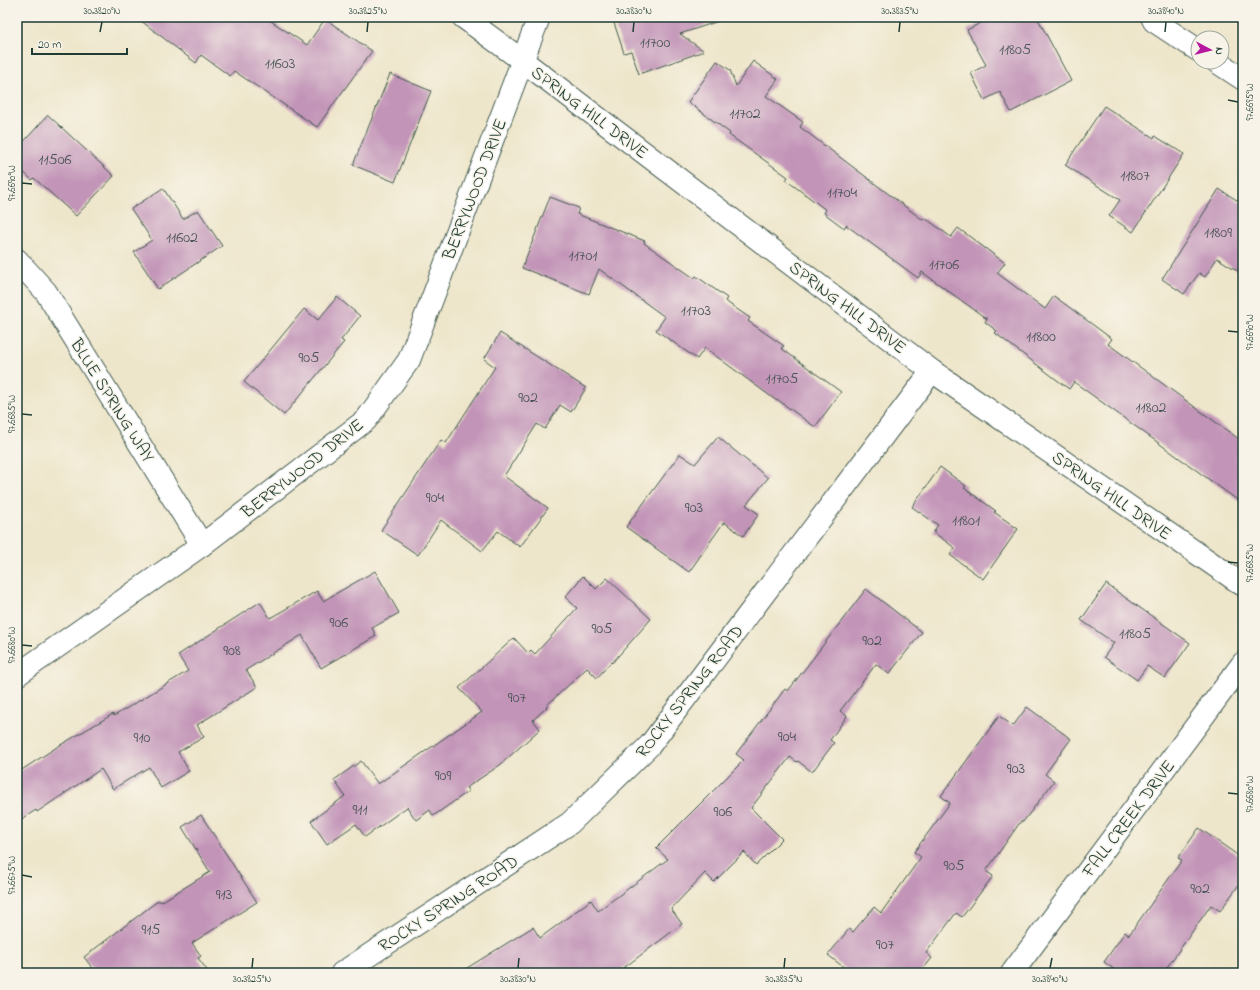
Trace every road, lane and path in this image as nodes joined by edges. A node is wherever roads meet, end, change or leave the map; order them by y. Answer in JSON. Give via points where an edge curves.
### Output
{"nodes":[{"id":1,"x":463,"y":17,"type":"edge"},
{"id":2,"x":540,"y":17,"type":"edge"},
{"id":3,"x":1152,"y":17,"type":"edge"},
{"id":4,"x":1190,"y":45,"type":"edge"},
{"id":5,"x":523,"y":61,"type":"junction"},
{"id":6,"x":1229,"y":70,"type":"edge"},
{"id":7,"x":1243,"y":79,"type":"edge"},
{"id":8,"x":17,"y":260,"type":"edge"},
{"id":9,"x":932,"y":371,"type":"junction"},
{"id":10,"x":202,"y":545,"type":"junction"},
{"id":11,"x":1243,"y":585,"type":"edge"},
{"id":12,"x":1243,"y":663,"type":"edge"},
{"id":13,"x":17,"y":675,"type":"edge"},
{"id":14,"x":342,"y":973,"type":"edge"},
{"id":15,"x":1012,"y":973,"type":"edge"}],
"edges":[{"from":1,"to":5,"type":"street","name":"SPRING HILL DRIVE"},
{"from":2,"to":5,"type":"street","name":"BERRYWOOD DRIVE"},
{"from":3,"to":4,"type":"street","via":[[1154,21]]},
{"from":5,"to":9,"type":"street","name":"SPRING HILL DRIVE"},
{"from":5,"to":10,"type":"street","name":"BERRYWOOD DRIVE","via":[[409,360],[366,420]]},
{"from":6,"to":7,"type":"street"},
{"from":8,"to":10,"type":"street","name":"BLUE SPRING WAY","via":[[46,292]]},
{"from":9,"to":11,"type":"street","name":"SPRING HILL DRIVE"},
{"from":9,"to":14,"type":"street","name":"ROCKY SPRING ROAD","via":[[650,745],[570,823]]},
{"from":10,"to":13,"type":"street","name":"BERRYWOOD DRIVE"},
{"from":12,"to":15,"type":"street","name":"FALL CREEK DRIVE"}]}
